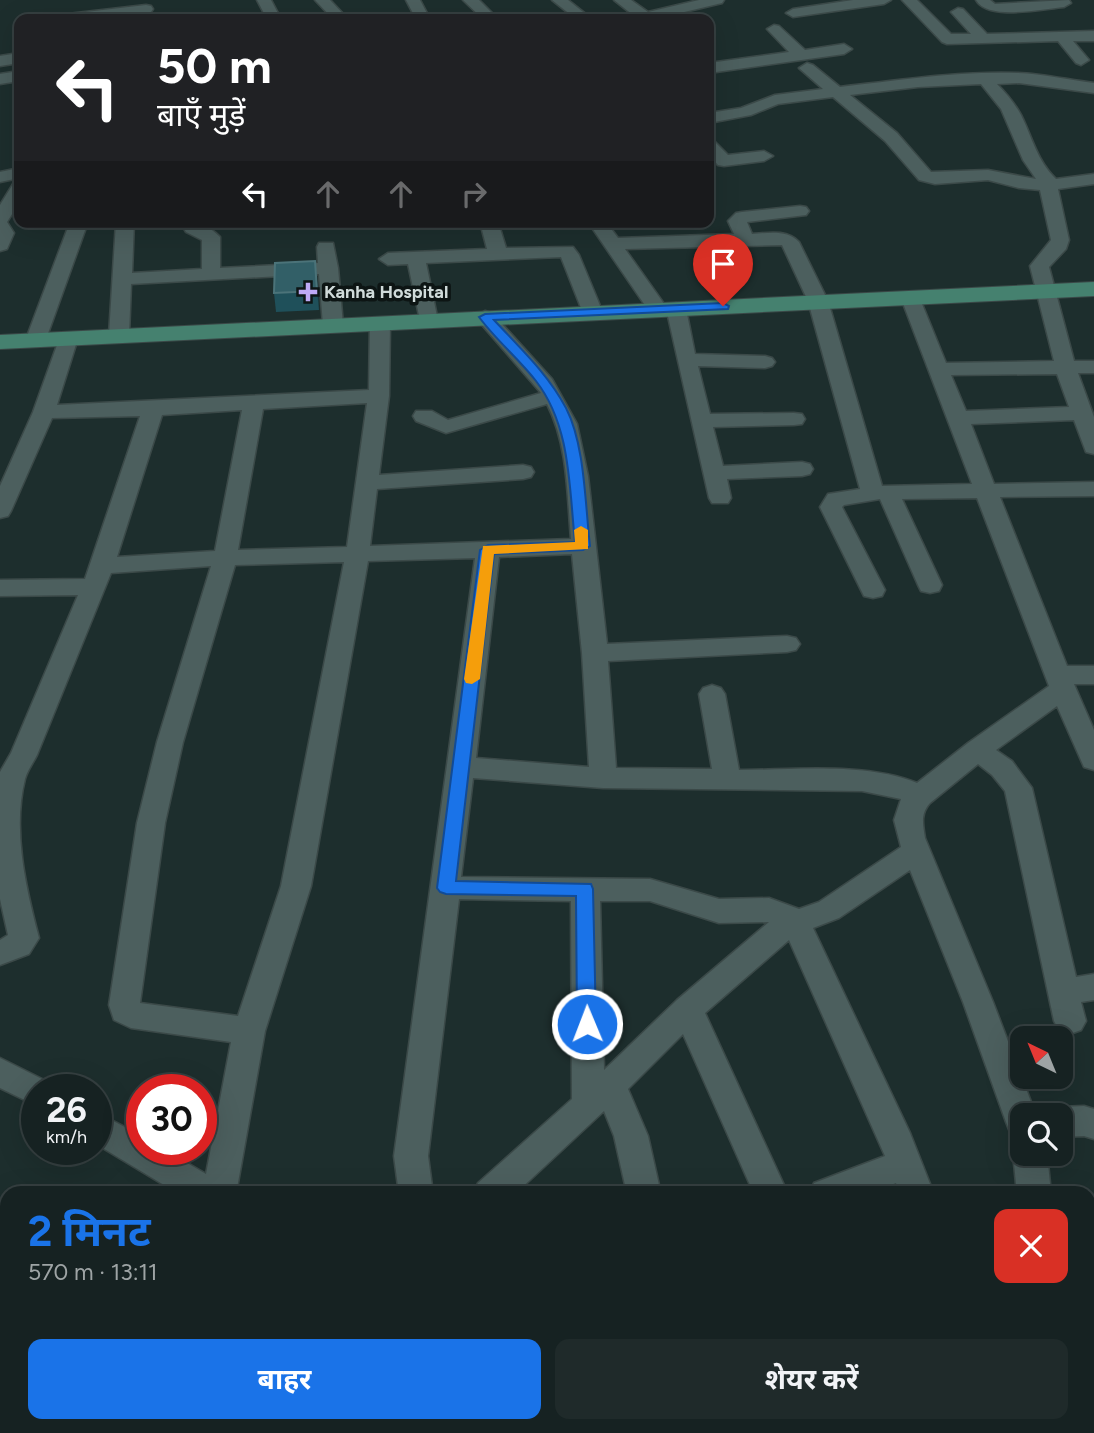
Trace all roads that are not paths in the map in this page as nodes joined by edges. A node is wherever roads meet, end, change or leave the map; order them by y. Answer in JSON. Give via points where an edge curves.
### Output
{"nodes":[{"id":1,"x":322,"y":0,"type":"edge"},
{"id":2,"x":470,"y":0,"type":"edge"},
{"id":3,"x":559,"y":0,"type":"edge"},
{"id":4,"x":648,"y":0,"type":"edge"},
{"id":5,"x":884,"y":0,"type":"edge"},
{"id":6,"x":909,"y":0,"type":"edge"},
{"id":7,"x":983,"y":0,"type":"edge"},
{"id":8,"x":711,"y":1,"type":"edge"},
{"id":9,"x":624,"y":2,"type":"edge"},
{"id":10,"x":1069,"y":8,"type":"edge"},
{"id":11,"x":146,"y":9,"type":"dead end"},
{"id":12,"x":958,"y":12,"type":"dead end"},
{"id":13,"x":793,"y":13,"type":"dead end"},
{"id":14,"x":107,"y":14,"type":"edge"},
{"id":15,"x":336,"y":14,"type":"edge"},
{"id":16,"x":485,"y":14,"type":"edge"},
{"id":17,"x":578,"y":14,"type":"edge"},
{"id":18,"x":637,"y":14,"type":"edge"},
{"id":19,"x":657,"y":14,"type":"edge"},
{"id":20,"x":774,"y":29,"type":"dead end"},
{"id":21,"x":1094,"y":35,"type":"edge"},
{"id":22,"x":1062,"y":37,"type":"junction"},
{"id":23,"x":988,"y":39,"type":"junction"},
{"id":24,"x":844,"y":49,"type":"dead end"},
{"id":25,"x":1081,"y":60,"type":"dead end"},
{"id":26,"x":804,"y":62,"type":"junction"},
{"id":27,"x":714,"y":68,"type":"edge"},
{"id":28,"x":984,"y":78,"type":"junction"},
{"id":29,"x":1019,"y":78,"type":"junction"},
{"id":30,"x":1094,"y":88,"type":"edge"},
{"id":31,"x":838,"y":91,"type":"junction"},
{"id":32,"x":714,"y":117,"type":"edge"},
{"id":33,"x":714,"y":151,"type":"edge"},
{"id":34,"x":764,"y":156,"type":"dead end"},
{"id":35,"x":1094,"y":179,"type":"edge"},
{"id":36,"x":1049,"y":184,"type":"junction"},
{"id":37,"x":14,"y":196,"type":"edge"},
{"id":38,"x":800,"y":211,"type":"dead end"},
{"id":39,"x":0,"y":220,"type":"edge"},
{"id":40,"x":0,"y":225,"type":"edge"},
{"id":41,"x":77,"y":228,"type":"edge"},
{"id":42,"x":125,"y":228,"type":"edge"},
{"id":43,"x":191,"y":228,"type":"edge"},
{"id":44,"x":491,"y":228,"type":"edge"},
{"id":45,"x":602,"y":228,"type":"edge"},
{"id":46,"x":745,"y":239,"type":"junction"},
{"id":47,"x":614,"y":244,"type":"junction"},
{"id":48,"x":0,"y":245,"type":"edge"},
{"id":49,"x":326,"y":247,"type":"dead end"},
{"id":50,"x":498,"y":254,"type":"junction"},
{"id":51,"x":416,"y":258,"type":"junction"},
{"id":52,"x":388,"y":259,"type":"dead end"},
{"id":53,"x":329,"y":268,"type":"junction"},
{"id":54,"x":211,"y":273,"type":"junction"},
{"id":55,"x":123,"y":279,"type":"junction"},
{"id":56,"x":1094,"y":289,"type":"edge"},
{"id":57,"x":1045,"y":292,"type":"junction"},
{"id":58,"x":911,"y":298,"type":"junction"},
{"id":59,"x":818,"y":302,"type":"junction"},
{"id":60,"x":667,"y":309,"type":"junction"},
{"id":61,"x":593,"y":313,"type":"junction"},
{"id":62,"x":485,"y":317,"type":"junction"},
{"id":63,"x":428,"y":321,"type":"junction"},
{"id":64,"x":380,"y":323,"type":"junction"},
{"id":65,"x":333,"y":325,"type":"junction"},
{"id":66,"x":119,"y":335,"type":"junction"},
{"id":67,"x":68,"y":338,"type":"junction"},
{"id":68,"x":36,"y":339,"type":"junction"},
{"id":69,"x":0,"y":342,"type":"edge"},
{"id":70,"x":686,"y":360,"type":"junction"},
{"id":71,"x":765,"y":362,"type":"dead end"},
{"id":72,"x":1065,"y":366,"type":"junction"},
{"id":73,"x":1094,"y":367,"type":"edge"},
{"id":74,"x":938,"y":369,"type":"junction"},
{"id":75,"x":379,"y":396,"type":"junction"},
{"id":76,"x":553,"y":396,"type":"junction"},
{"id":77,"x":254,"y":403,"type":"junction"},
{"id":78,"x":153,"y":409,"type":"junction"},
{"id":79,"x":44,"y":412,"type":"junction"},
{"id":80,"x":1082,"y":413,"type":"junction"},
{"id":81,"x":424,"y":416,"type":"dead end"},
{"id":82,"x":958,"y":418,"type":"junction"},
{"id":83,"x":794,"y":419,"type":"dead end"},
{"id":84,"x":701,"y":421,"type":"junction"},
{"id":85,"x":1094,"y":447,"type":"edge"},
{"id":86,"x":802,"y":469,"type":"dead end"},
{"id":87,"x":523,"y":472,"type":"dead end"},
{"id":88,"x":714,"y":473,"type":"junction"},
{"id":89,"x":368,"y":483,"type":"junction"},
{"id":90,"x":1094,"y":489,"type":"edge"},
{"id":91,"x":986,"y":491,"type":"junction"},
{"id":92,"x":880,"y":493,"type":"junction"},
{"id":93,"x":720,"y":498,"type":"dead end"},
{"id":94,"x":0,"y":511,"type":"edge"},
{"id":95,"x":583,"y":546,"type":"junction"},
{"id":96,"x":488,"y":550,"type":"junction"},
{"id":97,"x":357,"y":556,"type":"junction"},
{"id":98,"x":225,"y":558,"type":"junction"},
{"id":99,"x":98,"y":577,"type":"junction"},
{"id":100,"x":930,"y":585,"type":"dead end"},
{"id":101,"x":0,"y":588,"type":"edge"},
{"id":102,"x":873,"y":590,"type":"dead end"},
{"id":103,"x":786,"y":644,"type":"dead end"},
{"id":104,"x":594,"y":653,"type":"junction"},
{"id":105,"x":1094,"y":675,"type":"edge"},
{"id":106,"x":1060,"y":682,"type":"junction"},
{"id":107,"x":712,"y":694,"type":"dead end"},
{"id":108,"x":977,"y":750,"type":"junction"},
{"id":109,"x":1094,"y":760,"type":"edge"},
{"id":110,"x":461,"y":767,"type":"junction"},
{"id":111,"x":603,"y":778,"type":"junction"},
{"id":112,"x":727,"y":780,"type":"junction"},
{"id":113,"x":920,"y":796,"type":"junction"},
{"id":114,"x":917,"y":850,"type":"junction"},
{"id":115,"x":446,"y":888,"type":"junction"},
{"id":116,"x":584,"y":889,"type":"junction"},
{"id":117,"x":794,"y":921,"type":"junction"},
{"id":118,"x":0,"y":953,"type":"edge"},
{"id":119,"x":1094,"y":987,"type":"edge"},
{"id":120,"x":1067,"y":1006,"type":"joint"},
{"id":121,"x":688,"y":1009,"type":"junction"},
{"id":122,"x":249,"y":1031,"type":"junction"},
{"id":123,"x":0,"y":1072,"type":"edge"},
{"id":124,"x":21,"y":1083,"type":"edge"},
{"id":125,"x":599,"y":1095,"type":"junction"},
{"id":126,"x":1015,"y":1103,"type":"edge"},
{"id":127,"x":1073,"y":1121,"type":"edge"},
{"id":128,"x":1094,"y":1124,"type":"edge"},
{"id":129,"x":112,"y":1136,"type":"edge"},
{"id":130,"x":1031,"y":1166,"type":"edge"},
{"id":131,"x":911,"y":1179,"type":"edge"},
{"id":132,"x":197,"y":1186,"type":"edge"},
{"id":133,"x":220,"y":1186,"type":"edge"},
{"id":134,"x":415,"y":1186,"type":"edge"},
{"id":135,"x":499,"y":1186,"type":"edge"},
{"id":136,"x":642,"y":1186,"type":"edge"},
{"id":137,"x":767,"y":1186,"type":"edge"},
{"id":138,"x":871,"y":1186,"type":"edge"},
{"id":139,"x":1033,"y":1186,"type":"edge"}],
"edges":[{"from":1,"to":15,"type":"street"},
{"from":2,"to":16,"type":"street"},
{"from":3,"to":17,"type":"street"},
{"from":4,"to":9,"type":"street"},
{"from":5,"to":13,"type":"street"},
{"from":6,"to":23,"type":"street","via":[[943,37]]},
{"from":7,"to":10,"type":"street","via":[[994,8]]},
{"from":8,"to":19,"type":"street"},
{"from":9,"to":18,"type":"street"},
{"from":10,"to":21,"type":"street"},
{"from":11,"to":14,"type":"street"},
{"from":12,"to":23,"type":"street"},
{"from":20,"to":26,"type":"street"},
{"from":21,"to":22,"type":"street"},
{"from":22,"to":23,"type":"street"},
{"from":22,"to":25,"type":"street"},
{"from":23,"to":29,"type":"street"},
{"from":24,"to":26,"type":"street"},
{"from":26,"to":27,"type":"street"},
{"from":26,"to":31,"type":"street"},
{"from":28,"to":29,"type":"street"},
{"from":28,"to":31,"type":"street"},
{"from":28,"to":36,"type":"street","via":[[1010,112],[1026,149]]},
{"from":29,"to":30,"type":"street"},
{"from":31,"to":32,"type":"street","via":[[775,100]]},
{"from":31,"to":36,"type":"street","via":[[929,178],[988,175]]},
{"from":33,"to":34,"type":"street","via":[[724,161]]},
{"from":35,"to":36,"type":"street"},
{"from":36,"to":57,"type":"street","via":[[1060,240],[1039,266]]},
{"from":37,"to":39,"type":"street"},
{"from":38,"to":46,"type":"street","via":[[742,218],[737,221]]},
{"from":40,"to":48,"type":"street","via":[[5,233]]},
{"from":41,"to":68,"type":"street"},
{"from":42,"to":55,"type":"street"},
{"from":43,"to":54,"type":"street","via":[[211,237]]},
{"from":44,"to":50,"type":"street"},
{"from":45,"to":47,"type":"street"},
{"from":46,"to":47,"type":"street"},
{"from":46,"to":59,"type":"street","via":[[786,239]]},
{"from":47,"to":60,"type":"street"},
{"from":49,"to":53,"type":"street"},
{"from":50,"to":51,"type":"street"},
{"from":50,"to":61,"type":"street","via":[[566,251]]},
{"from":51,"to":52,"type":"street"},
{"from":51,"to":63,"type":"street"},
{"from":53,"to":54,"type":"street"},
{"from":53,"to":65,"type":"street"},
{"from":54,"to":55,"type":"street"},
{"from":55,"to":66,"type":"street"},
{"from":56,"to":57,"type":"main road"},
{"from":57,"to":58,"type":"main road"},
{"from":57,"to":72,"type":"street"},
{"from":58,"to":59,"type":"main road"},
{"from":58,"to":74,"type":"street"},
{"from":59,"to":60,"type":"main road"},
{"from":59,"to":92,"type":"street"},
{"from":60,"to":61,"type":"main road"},
{"from":60,"to":70,"type":"street"},
{"from":61,"to":62,"type":"main road"},
{"from":62,"to":63,"type":"main road"},
{"from":62,"to":76,"type":"street"},
{"from":63,"to":64,"type":"main road"},
{"from":64,"to":65,"type":"main road"},
{"from":64,"to":75,"type":"street"},
{"from":65,"to":66,"type":"main road"},
{"from":66,"to":67,"type":"main road"},
{"from":67,"to":68,"type":"main road"},
{"from":67,"to":79,"type":"street"},
{"from":68,"to":69,"type":"main road"},
{"from":70,"to":71,"type":"street"},
{"from":70,"to":84,"type":"street"},
{"from":72,"to":73,"type":"street"},
{"from":72,"to":74,"type":"street"},
{"from":72,"to":80,"type":"street"},
{"from":74,"to":82,"type":"street"},
{"from":75,"to":77,"type":"street"},
{"from":75,"to":89,"type":"street"},
{"from":76,"to":81,"type":"street","via":[[446,427]]},
{"from":76,"to":95,"type":"street","via":[[571,441]]},
{"from":77,"to":78,"type":"street"},
{"from":77,"to":98,"type":"street"},
{"from":78,"to":79,"type":"street"},
{"from":78,"to":99,"type":"street"},
{"from":79,"to":94,"type":"street"},
{"from":80,"to":82,"type":"street"},
{"from":80,"to":85,"type":"street"},
{"from":82,"to":91,"type":"street"},
{"from":83,"to":84,"type":"street"},
{"from":84,"to":88,"type":"street"},
{"from":86,"to":88,"type":"street"},
{"from":87,"to":89,"type":"street"},
{"from":88,"to":93,"type":"street"},
{"from":89,"to":97,"type":"street"},
{"from":90,"to":91,"type":"street"},
{"from":91,"to":92,"type":"street"},
{"from":91,"to":106,"type":"street"},
{"from":92,"to":100,"type":"street"},
{"from":92,"to":102,"type":"street","via":[[836,499],[831,507]]},
{"from":95,"to":96,"type":"street"},
{"from":95,"to":104,"type":"street"},
{"from":96,"to":97,"type":"street"},
{"from":96,"to":110,"type":"street"},
{"from":97,"to":98,"type":"street"},
{"from":97,"to":122,"type":"street","via":[[296,886]]},
{"from":98,"to":99,"type":"street"},
{"from":98,"to":122,"type":"street","via":[[151,823],[124,1005],[131,1015]]},
{"from":99,"to":101,"type":"street"},
{"from":99,"to":118,"type":"street","via":[[11,778],[5,823],[24,938]]},
{"from":103,"to":104,"type":"street"},
{"from":104,"to":111,"type":"street"},
{"from":105,"to":106,"type":"street"},
{"from":106,"to":108,"type":"street"},
{"from":106,"to":109,"type":"street"},
{"from":107,"to":112,"type":"street"},
{"from":108,"to":113,"type":"street"},
{"from":108,"to":120,"type":"street","via":[[1018,788]]},
{"from":110,"to":111,"type":"street"},
{"from":110,"to":115,"type":"street"},
{"from":111,"to":112,"type":"street"},
{"from":112,"to":113,"type":"street","via":[[883,782]]},
{"from":113,"to":114,"type":"street","via":[[911,805],[908,820]]},
{"from":114,"to":117,"type":"street","via":[[829,910]]},
{"from":114,"to":126,"type":"street"},
{"from":115,"to":116,"type":"street"},
{"from":115,"to":134,"type":"street","via":[[411,1156]]},
{"from":116,"to":117,"type":"street","via":[[650,890],[719,911],[769,910]]},
{"from":116,"to":125,"type":"street"},
{"from":117,"to":121,"type":"street"},
{"from":117,"to":131,"type":"street"},
{"from":119,"to":120,"type":"street"},
{"from":121,"to":125,"type":"street"},
{"from":121,"to":137,"type":"street"},
{"from":122,"to":133,"type":"street"},
{"from":123,"to":124,"type":"street"},
{"from":125,"to":135,"type":"street"},
{"from":125,"to":136,"type":"street","via":[[631,1136]]},
{"from":127,"to":128,"type":"street"},
{"from":129,"to":132,"type":"street"},
{"from":130,"to":139,"type":"street"},
{"from":131,"to":138,"type":"street"}]}
